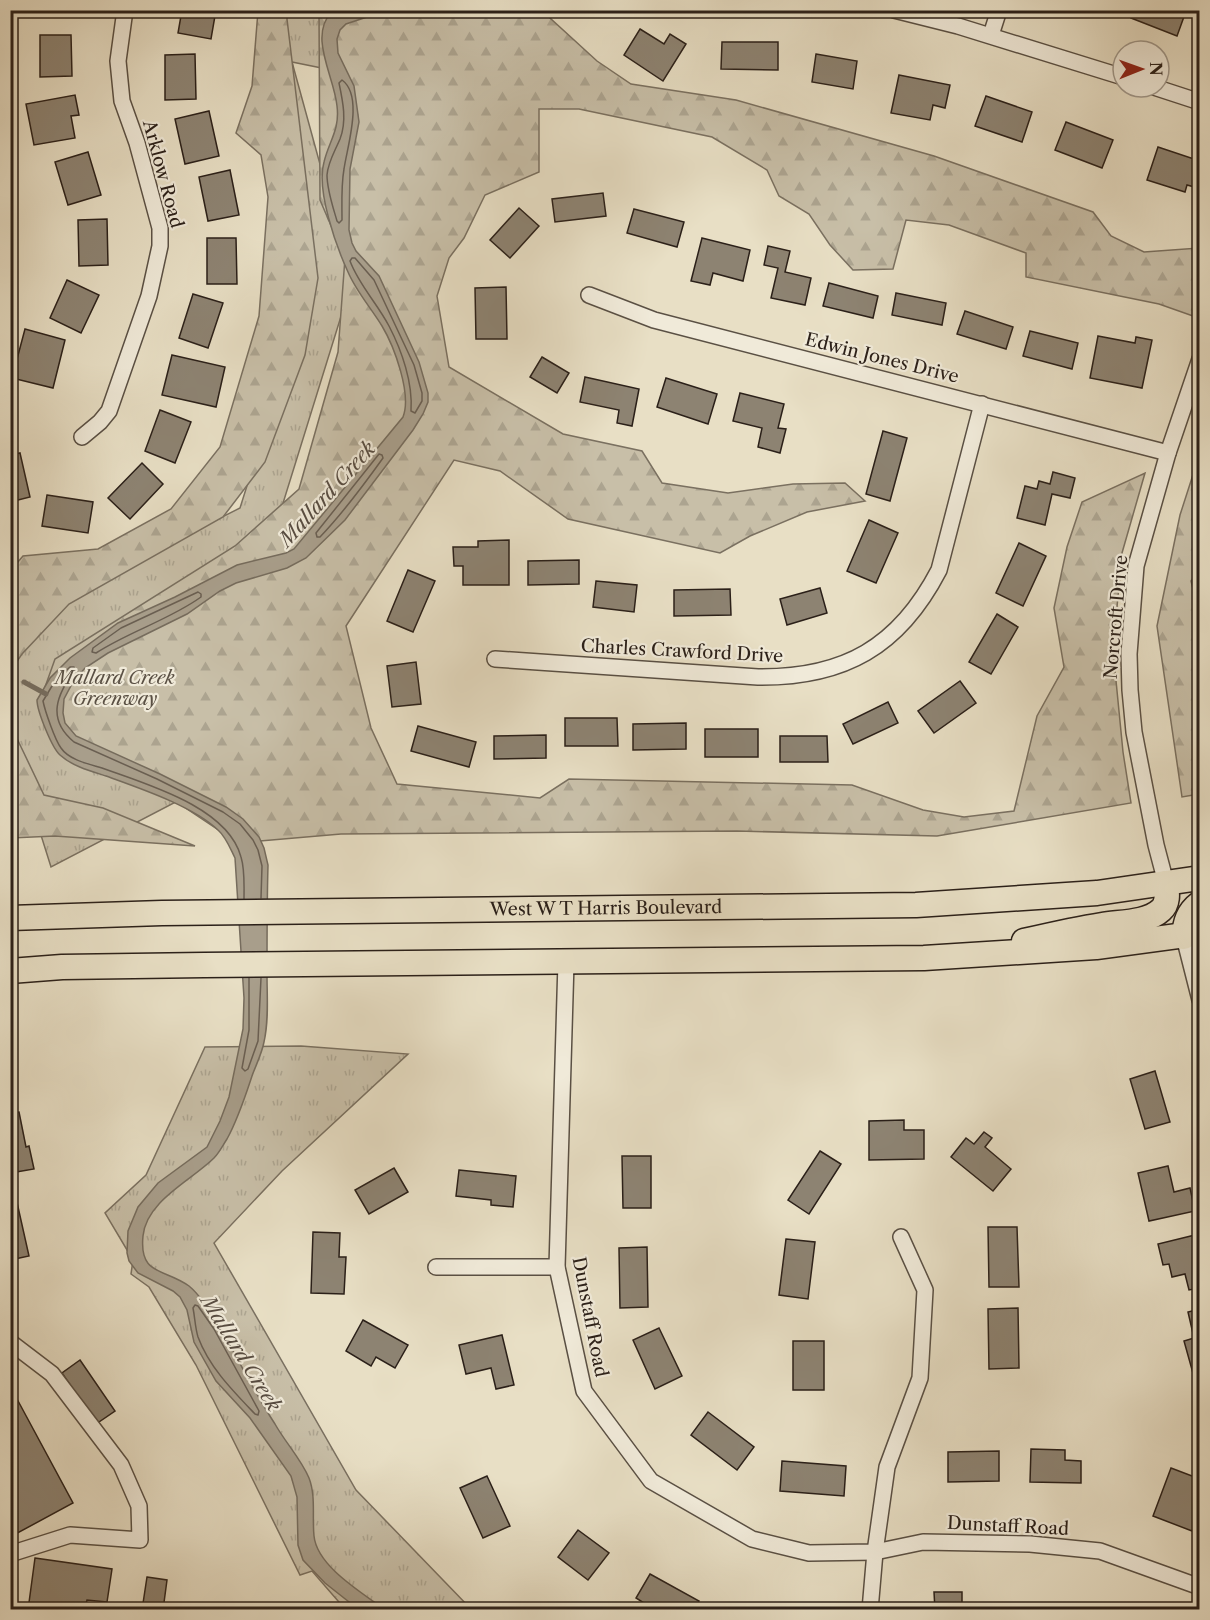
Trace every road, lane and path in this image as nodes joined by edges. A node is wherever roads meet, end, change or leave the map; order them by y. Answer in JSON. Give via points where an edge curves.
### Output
{"nodes":[{"id":1,"x":125,"y":10,"type":"edge"},
{"id":2,"x":894,"y":10,"type":"edge"},
{"id":3,"x":999,"y":10,"type":"edge"},
{"id":4,"x":991,"y":35,"type":"junction"},
{"id":5,"x":1111,"y":73,"type":"edge"},
{"id":6,"x":1171,"y":93,"type":"edge"},
{"id":7,"x":1200,"y":102,"type":"edge"},
{"id":8,"x":589,"y":295,"type":"dead end"},
{"id":9,"x":1200,"y":359,"type":"edge"},
{"id":10,"x":982,"y":404,"type":"junction"},
{"id":11,"x":82,"y":437,"type":"dead end"},
{"id":12,"x":1168,"y":453,"type":"junction"},
{"id":13,"x":495,"y":659,"type":"dead end"},
{"id":14,"x":1200,"y":878,"type":"edge"},
{"id":15,"x":1166,"y":883,"type":"junction"},
{"id":16,"x":1200,"y":903,"type":"edge"},
{"id":17,"x":10,"y":918,"type":"edge"},
{"id":18,"x":1192,"y":935,"type":"edge"},
{"id":19,"x":963,"y":956,"type":"junction"},
{"id":20,"x":566,"y":962,"type":"junction"},
{"id":21,"x":10,"y":971,"type":"edge"},
{"id":22,"x":1200,"y":1000,"type":"edge"},
{"id":23,"x":901,"y":1237,"type":"dead end"},
{"id":24,"x":557,"y":1267,"type":"junction"},
{"id":25,"x":435,"y":1268,"type":"dead end"},
{"id":26,"x":10,"y":1342,"type":"edge"},
{"id":27,"x":875,"y":1552,"type":"junction"},
{"id":28,"x":10,"y":1554,"type":"edge"},
{"id":29,"x":1200,"y":1587,"type":"edge"},
{"id":30,"x":870,"y":1610,"type":"edge"}],
"edges":[{"from":1,"to":11,"type":"street","name":"Arklow Road","via":[[118,61],[122,101],[160,228],[160,246],[148,296],[109,411]]},
{"from":2,"to":4,"type":"street"},
{"from":3,"to":4,"type":"street"},
{"from":4,"to":5,"type":"street"},
{"from":6,"to":7,"type":"street"},
{"from":8,"to":10,"type":"street","name":"Edwin Jones Drive","via":[[654,320]]},
{"from":9,"to":12,"type":"street","name":"Norcroft Drive"},
{"from":10,"to":12,"type":"street","name":"Edwin Jones Drive"},
{"from":10,"to":13,"type":"street","name":"Charles Crawford Drive","via":[[939,570],[907,619],[876,646],[848,662],[809,674],[758,677]]},
{"from":12,"to":15,"type":"street","name":"Norcroft Drive","via":[[1136,566],[1129,654],[1134,732]]},
{"from":14,"to":15,"type":"main road","name":"West W T Harris Boulevard"},
{"from":15,"to":17,"type":"main road","name":"West W T Harris Boulevard","via":[[1097,893],[916,905]]},
{"from":15,"to":19,"type":"main road","via":[[1165,905],[1145,919],[1064,932]]},
{"from":16,"to":18,"type":"main road","via":[[1185,922]]},
{"from":18,"to":19,"type":"main road","via":[[1096,947]]},
{"from":18,"to":22,"type":"street"},
{"from":19,"to":20,"type":"main road"},
{"from":20,"to":21,"type":"main road","via":[[180,965]]},
{"from":20,"to":24,"type":"street","name":"Dunstaff Road"},
{"from":23,"to":27,"type":"street","via":[[925,1290],[920,1378],[887,1467]]},
{"from":24,"to":25,"type":"street"},
{"from":24,"to":27,"type":"street","name":"Dunstaff Road","via":[[584,1390],[651,1481],[752,1539],[809,1553]]},
{"from":26,"to":28,"type":"street","via":[[52,1374],[121,1465],[140,1506],[140,1540],[70,1535]]},
{"from":27,"to":29,"type":"street","name":"Dunstaff Road","via":[[923,1542],[1030,1544],[1100,1551]]},
{"from":27,"to":30,"type":"street"}]}
